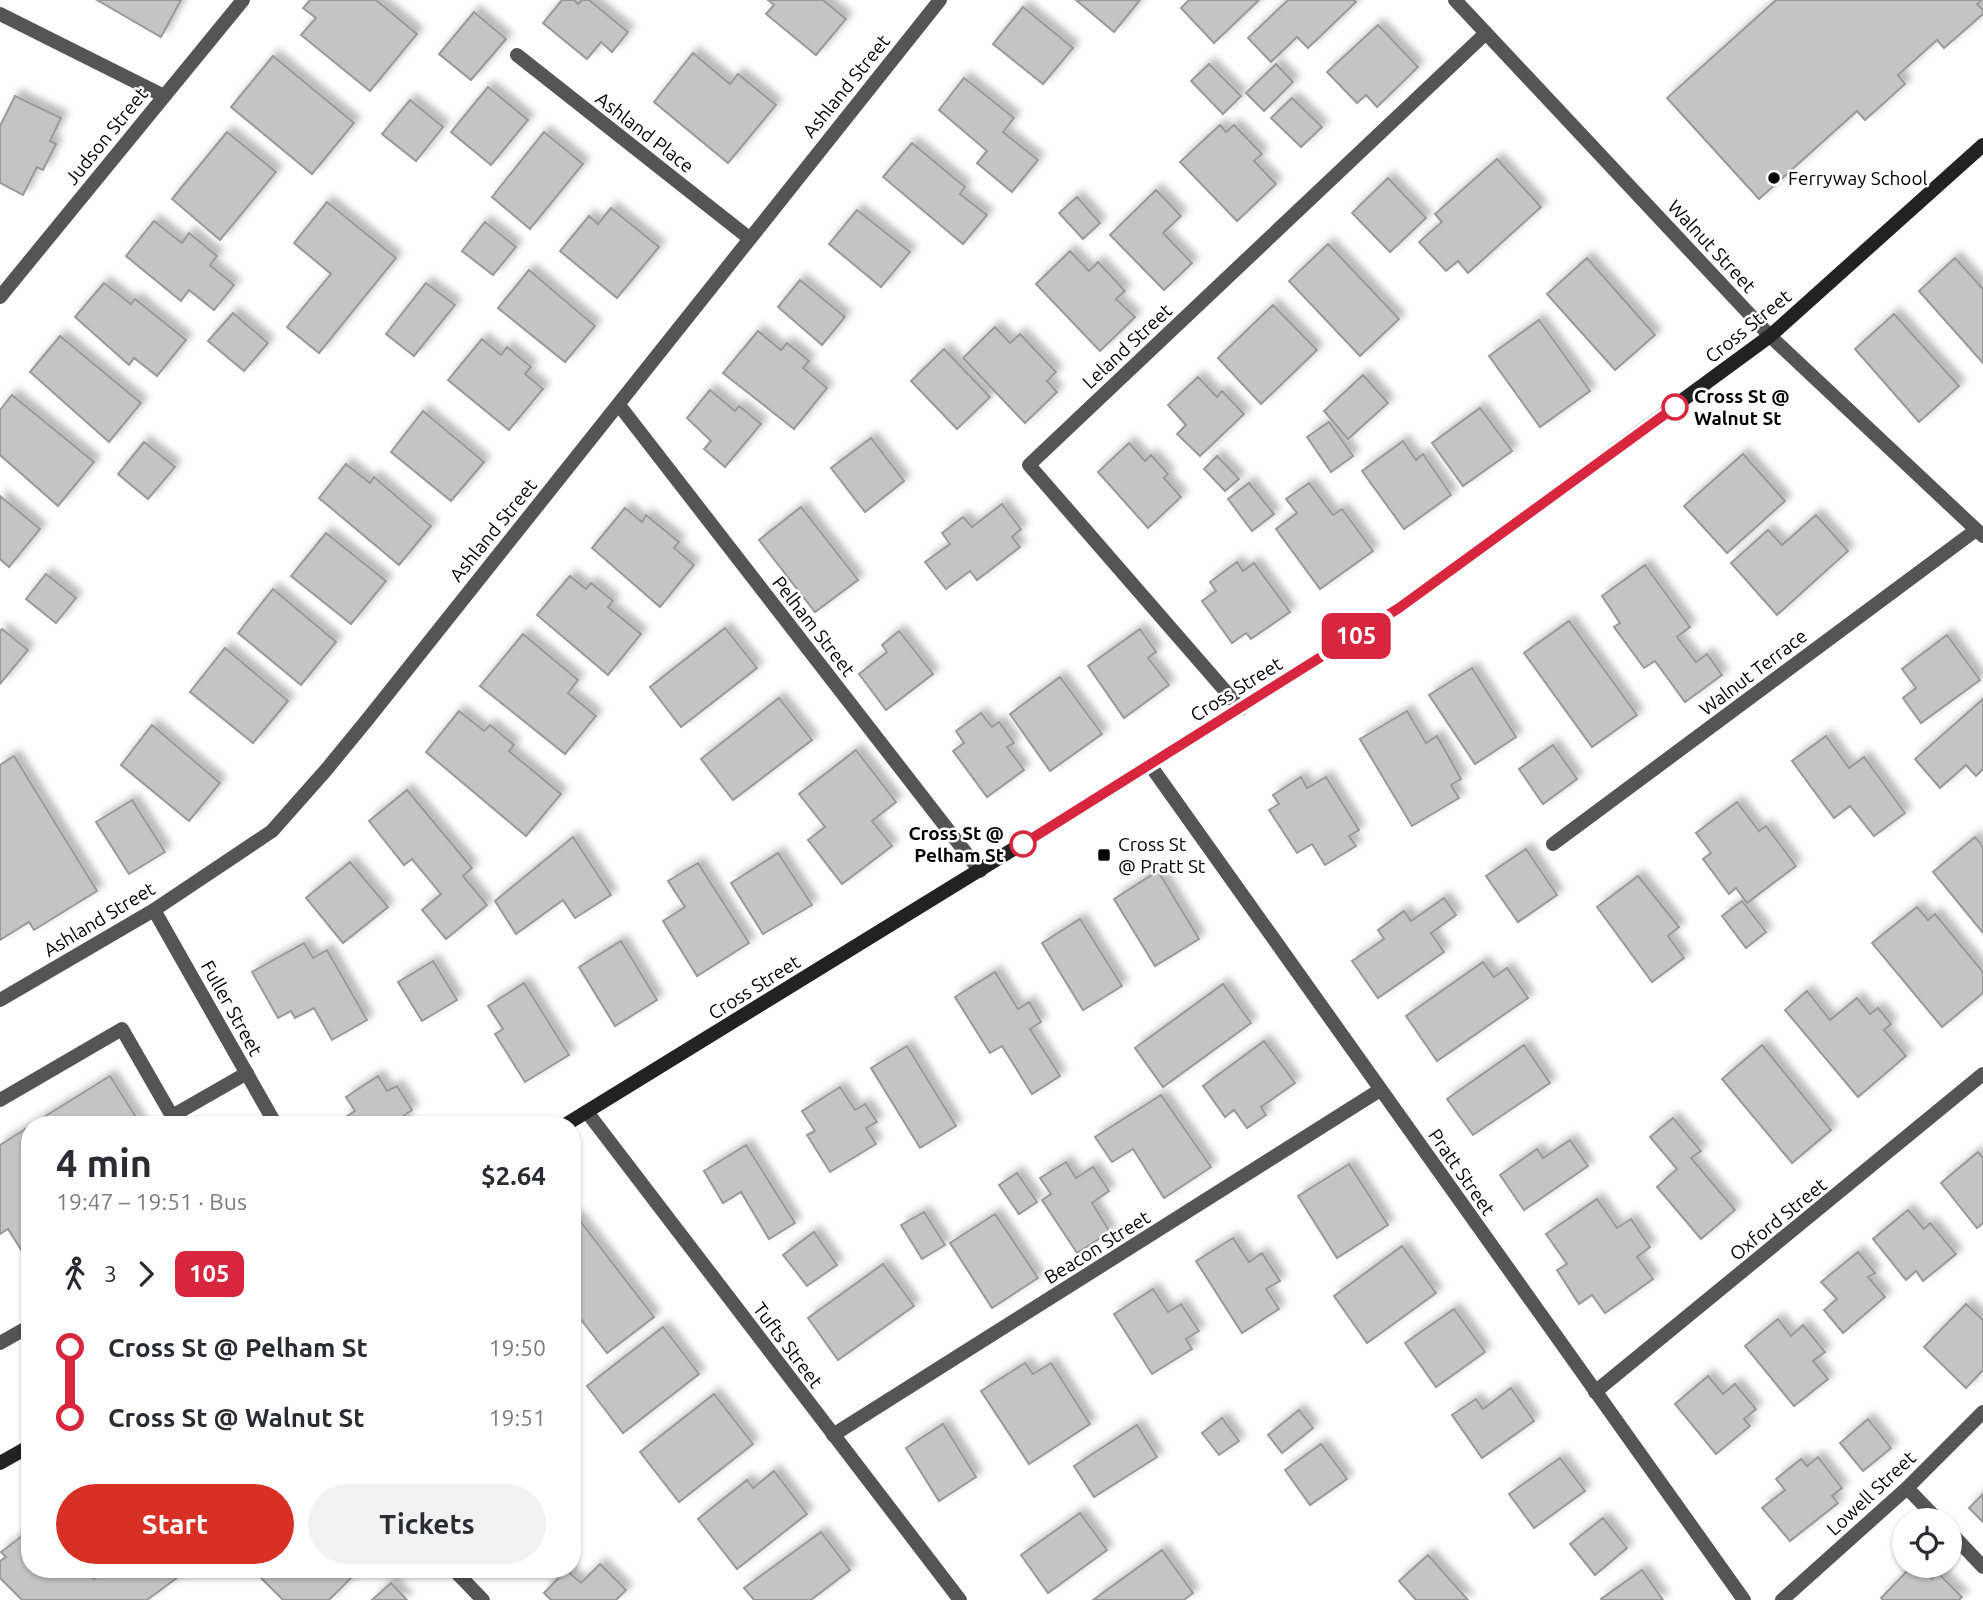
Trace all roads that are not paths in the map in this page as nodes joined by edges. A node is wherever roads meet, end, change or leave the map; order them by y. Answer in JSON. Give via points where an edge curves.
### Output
{"nodes":[{"id":1,"x":243,"y":0,"type":"edge"},
{"id":2,"x":940,"y":0,"type":"edge"},
{"id":3,"x":1455,"y":0,"type":"edge"},
{"id":4,"x":0,"y":15,"type":"edge"},
{"id":5,"x":1486,"y":33,"type":"junction"},
{"id":6,"x":517,"y":55,"type":"dead end"},
{"id":7,"x":164,"y":96,"type":"junction"},
{"id":8,"x":1983,"y":145,"type":"edge"},
{"id":9,"x":749,"y":238,"type":"junction"},
{"id":10,"x":0,"y":297,"type":"edge"},
{"id":11,"x":1770,"y":336,"type":"junction"},
{"id":12,"x":618,"y":404,"type":"junction"},
{"id":13,"x":1980,"y":533,"type":"edge"},
{"id":14,"x":1241,"y":709,"type":"junction"},
{"id":15,"x":1150,"y":765,"type":"junction"},
{"id":16,"x":1553,"y":844,"type":"dead end"},
{"id":17,"x":980,"y":871,"type":"junction"},
{"id":18,"x":155,"y":909,"type":"junction"},
{"id":19,"x":0,"y":1000,"type":"edge"},
{"id":20,"x":247,"y":1073,"type":"junction"},
{"id":21,"x":1983,"y":1074,"type":"edge"},
{"id":22,"x":1380,"y":1090,"type":"junction"},
{"id":23,"x":0,"y":1100,"type":"edge"},
{"id":24,"x":587,"y":1112,"type":"junction"},
{"id":25,"x":271,"y":1116,"type":"edge"},
{"id":26,"x":580,"y":1116,"type":"edge"},
{"id":27,"x":21,"y":1331,"type":"edge"},
{"id":28,"x":0,"y":1343,"type":"edge"},
{"id":29,"x":1595,"y":1392,"type":"junction"},
{"id":30,"x":1983,"y":1412,"type":"edge"},
{"id":31,"x":833,"y":1435,"type":"junction"},
{"id":32,"x":21,"y":1451,"type":"edge"},
{"id":33,"x":0,"y":1463,"type":"edge"},
{"id":34,"x":1907,"y":1488,"type":"junction"},
{"id":35,"x":1926,"y":1508,"type":"edge"},
{"id":36,"x":1962,"y":1545,"type":"edge"},
{"id":37,"x":1983,"y":1567,"type":"edge"},
{"id":38,"x":462,"y":1578,"type":"edge"},
{"id":39,"x":484,"y":1600,"type":"edge"},
{"id":40,"x":960,"y":1600,"type":"edge"},
{"id":41,"x":1744,"y":1600,"type":"edge"},
{"id":42,"x":1782,"y":1600,"type":"edge"}],
"edges":[{"from":1,"to":7,"type":"street","name":"Judson Street"},
{"from":2,"to":9,"type":"street","name":"Ashland Street"},
{"from":3,"to":5,"type":"street","name":"Walnut Street"},
{"from":4,"to":7,"type":"street"},
{"from":5,"to":11,"type":"street","name":"Walnut Street"},
{"from":5,"to":14,"type":"street","name":"Leland Street","via":[[1029,465]]},
{"from":6,"to":9,"type":"street","name":"Ashland Place"},
{"from":7,"to":10,"type":"street","name":"Judson Street"},
{"from":8,"to":11,"type":"street","name":"Cross Street"},
{"from":9,"to":12,"type":"street","name":"Ashland Street"},
{"from":11,"to":13,"type":"street","name":"Walnut Street"},
{"from":11,"to":14,"type":"street","name":"Cross Street","via":[[1410,601]]},
{"from":12,"to":17,"type":"street","name":"Pelham Street"},
{"from":12,"to":18,"type":"street","name":"Ashland Street","via":[[335,760],[272,831]]},
{"from":13,"to":16,"type":"street","name":"Walnut Terrace"},
{"from":14,"to":15,"type":"street","name":"Cross Street"},
{"from":15,"to":17,"type":"street","name":"Cross Street"},
{"from":15,"to":22,"type":"street","name":"Pratt Street"},
{"from":17,"to":24,"type":"street","name":"Cross Street"},
{"from":18,"to":19,"type":"street","name":"Ashland Street"},
{"from":18,"to":20,"type":"street","name":"Fuller Street"},
{"from":20,"to":23,"type":"street","via":[[172,1116],[122,1029]]},
{"from":20,"to":25,"type":"street","name":"Fuller Street"},
{"from":21,"to":29,"type":"street","name":"Oxford Street"},
{"from":22,"to":29,"type":"street","name":"Pratt Street"},
{"from":22,"to":31,"type":"street","name":"Beacon Street"},
{"from":24,"to":26,"type":"street","name":"Cross Street"},
{"from":24,"to":31,"type":"street","name":"Tufts Street"},
{"from":27,"to":28,"type":"street"},
{"from":29,"to":41,"type":"street","name":"Pratt Street"},
{"from":30,"to":34,"type":"street","name":"Lowell Street"},
{"from":31,"to":40,"type":"street","name":"Tufts Street"},
{"from":32,"to":33,"type":"street"},
{"from":34,"to":35,"type":"street"},
{"from":34,"to":42,"type":"street","name":"Lowell Street"},
{"from":36,"to":37,"type":"street"},
{"from":38,"to":39,"type":"street"}]}
